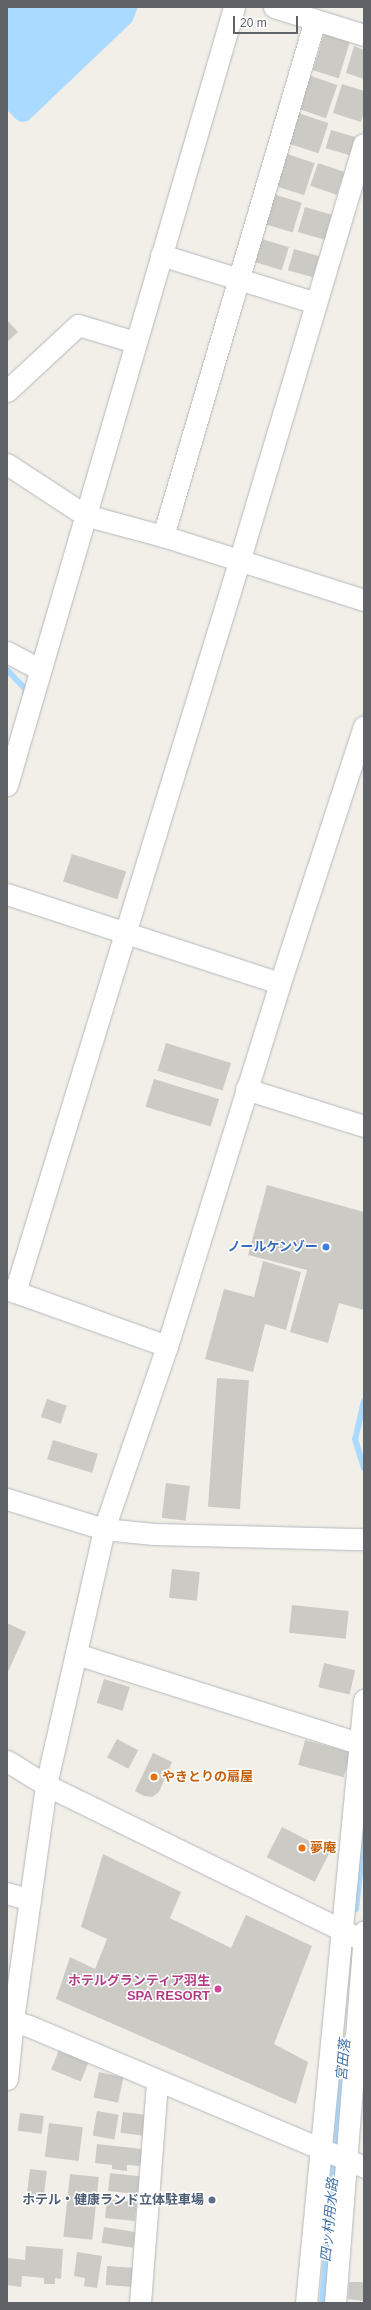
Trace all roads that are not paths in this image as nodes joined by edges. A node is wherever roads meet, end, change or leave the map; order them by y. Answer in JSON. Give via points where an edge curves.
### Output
{"nodes":[{"id":1,"x":234,"y":7,"type":"edge"},
{"id":2,"x":274,"y":7,"type":"edge"},
{"id":3,"x":315,"y":20,"type":"junction"},
{"id":4,"x":364,"y":35,"type":"edge"},
{"id":5,"x":364,"y":144,"type":"edge"},
{"id":6,"x":161,"y":255,"type":"junction"},
{"id":7,"x":239,"y":278,"type":"junction"},
{"id":8,"x":316,"y":303,"type":"junction"},
{"id":9,"x":135,"y":342,"type":"junction"},
{"id":10,"x":7,"y":391,"type":"edge"},
{"id":11,"x":7,"y":464,"type":"edge"},
{"id":12,"x":85,"y":514,"type":"junction"},
{"id":13,"x":163,"y":536,"type":"junction"},
{"id":14,"x":239,"y":562,"type":"junction"},
{"id":15,"x":364,"y":600,"type":"edge"},
{"id":16,"x":7,"y":652,"type":"edge"},
{"id":17,"x":41,"y":670,"type":"junction"},
{"id":18,"x":364,"y":726,"type":"edge"},
{"id":19,"x":7,"y":785,"type":"edge"},
{"id":20,"x":7,"y":894,"type":"edge"},
{"id":21,"x":125,"y":932,"type":"junction"},
{"id":22,"x":280,"y":983,"type":"junction"},
{"id":23,"x":246,"y":1090,"type":"junction"},
{"id":24,"x":364,"y":1126,"type":"edge"},
{"id":25,"x":11,"y":1290,"type":"edge"},
{"id":26,"x":167,"y":1346,"type":"junction"},
{"id":27,"x":7,"y":1499,"type":"edge"},
{"id":28,"x":104,"y":1529,"type":"junction"},
{"id":29,"x":364,"y":1539,"type":"edge"},
{"id":30,"x":76,"y":1654,"type":"junction"},
{"id":31,"x":364,"y":1700,"type":"edge"},
{"id":32,"x":359,"y":1743,"type":"junction"},
{"id":33,"x":7,"y":1761,"type":"edge"},
{"id":34,"x":46,"y":1786,"type":"junction"},
{"id":35,"x":7,"y":1893,"type":"edge"},
{"id":36,"x":30,"y":1900,"type":"junction"},
{"id":37,"x":341,"y":1931,"type":"junction"},
{"id":38,"x":364,"y":1938,"type":"edge"},
{"id":39,"x":10,"y":2019,"type":"edge"},
{"id":40,"x":7,"y":2079,"type":"edge"},
{"id":41,"x":157,"y":2081,"type":"junction"},
{"id":42,"x":341,"y":2157,"type":"edge"},
{"id":43,"x":140,"y":2303,"type":"edge"},
{"id":44,"x":306,"y":2303,"type":"edge"},
{"id":45,"x":335,"y":2303,"type":"edge"}],
"edges":[{"from":1,"to":6,"type":"street"},
{"from":2,"to":3,"type":"street"},
{"from":3,"to":4,"type":"street"},
{"from":3,"to":7,"type":"street"},
{"from":5,"to":8,"type":"street"},
{"from":6,"to":7,"type":"street"},
{"from":6,"to":9,"type":"street"},
{"from":7,"to":8,"type":"street"},
{"from":7,"to":13,"type":"street"},
{"from":8,"to":14,"type":"street"},
{"from":9,"to":10,"type":"street","via":[[78,325]]},
{"from":9,"to":12,"type":"street"},
{"from":11,"to":12,"type":"street"},
{"from":12,"to":13,"type":"street"},
{"from":12,"to":17,"type":"street"},
{"from":13,"to":14,"type":"street"},
{"from":14,"to":15,"type":"street"},
{"from":14,"to":21,"type":"street"},
{"from":16,"to":17,"type":"street"},
{"from":17,"to":19,"type":"street"},
{"from":18,"to":22,"type":"street"},
{"from":20,"to":21,"type":"street"},
{"from":21,"to":22,"type":"street"},
{"from":21,"to":25,"type":"street"},
{"from":22,"to":23,"type":"street"},
{"from":23,"to":24,"type":"street"},
{"from":23,"to":26,"type":"street"},
{"from":25,"to":26,"type":"street"},
{"from":26,"to":28,"type":"street"},
{"from":27,"to":28,"type":"street"},
{"from":28,"to":29,"type":"street","via":[[154,1534]]},
{"from":28,"to":30,"type":"street"},
{"from":30,"to":32,"type":"street"},
{"from":30,"to":34,"type":"street"},
{"from":31,"to":32,"type":"street"},
{"from":32,"to":37,"type":"street"},
{"from":33,"to":34,"type":"street"},
{"from":34,"to":36,"type":"street"},
{"from":34,"to":37,"type":"street"},
{"from":35,"to":36,"type":"street"},
{"from":36,"to":39,"type":"street"},
{"from":37,"to":38,"type":"street"},
{"from":37,"to":42,"type":"street"},
{"from":38,"to":42,"type":"street"},
{"from":39,"to":40,"type":"street"},
{"from":39,"to":41,"type":"street"},
{"from":41,"to":42,"type":"street"},
{"from":41,"to":43,"type":"street"},
{"from":42,"to":44,"type":"street"},
{"from":42,"to":45,"type":"street"}]}
